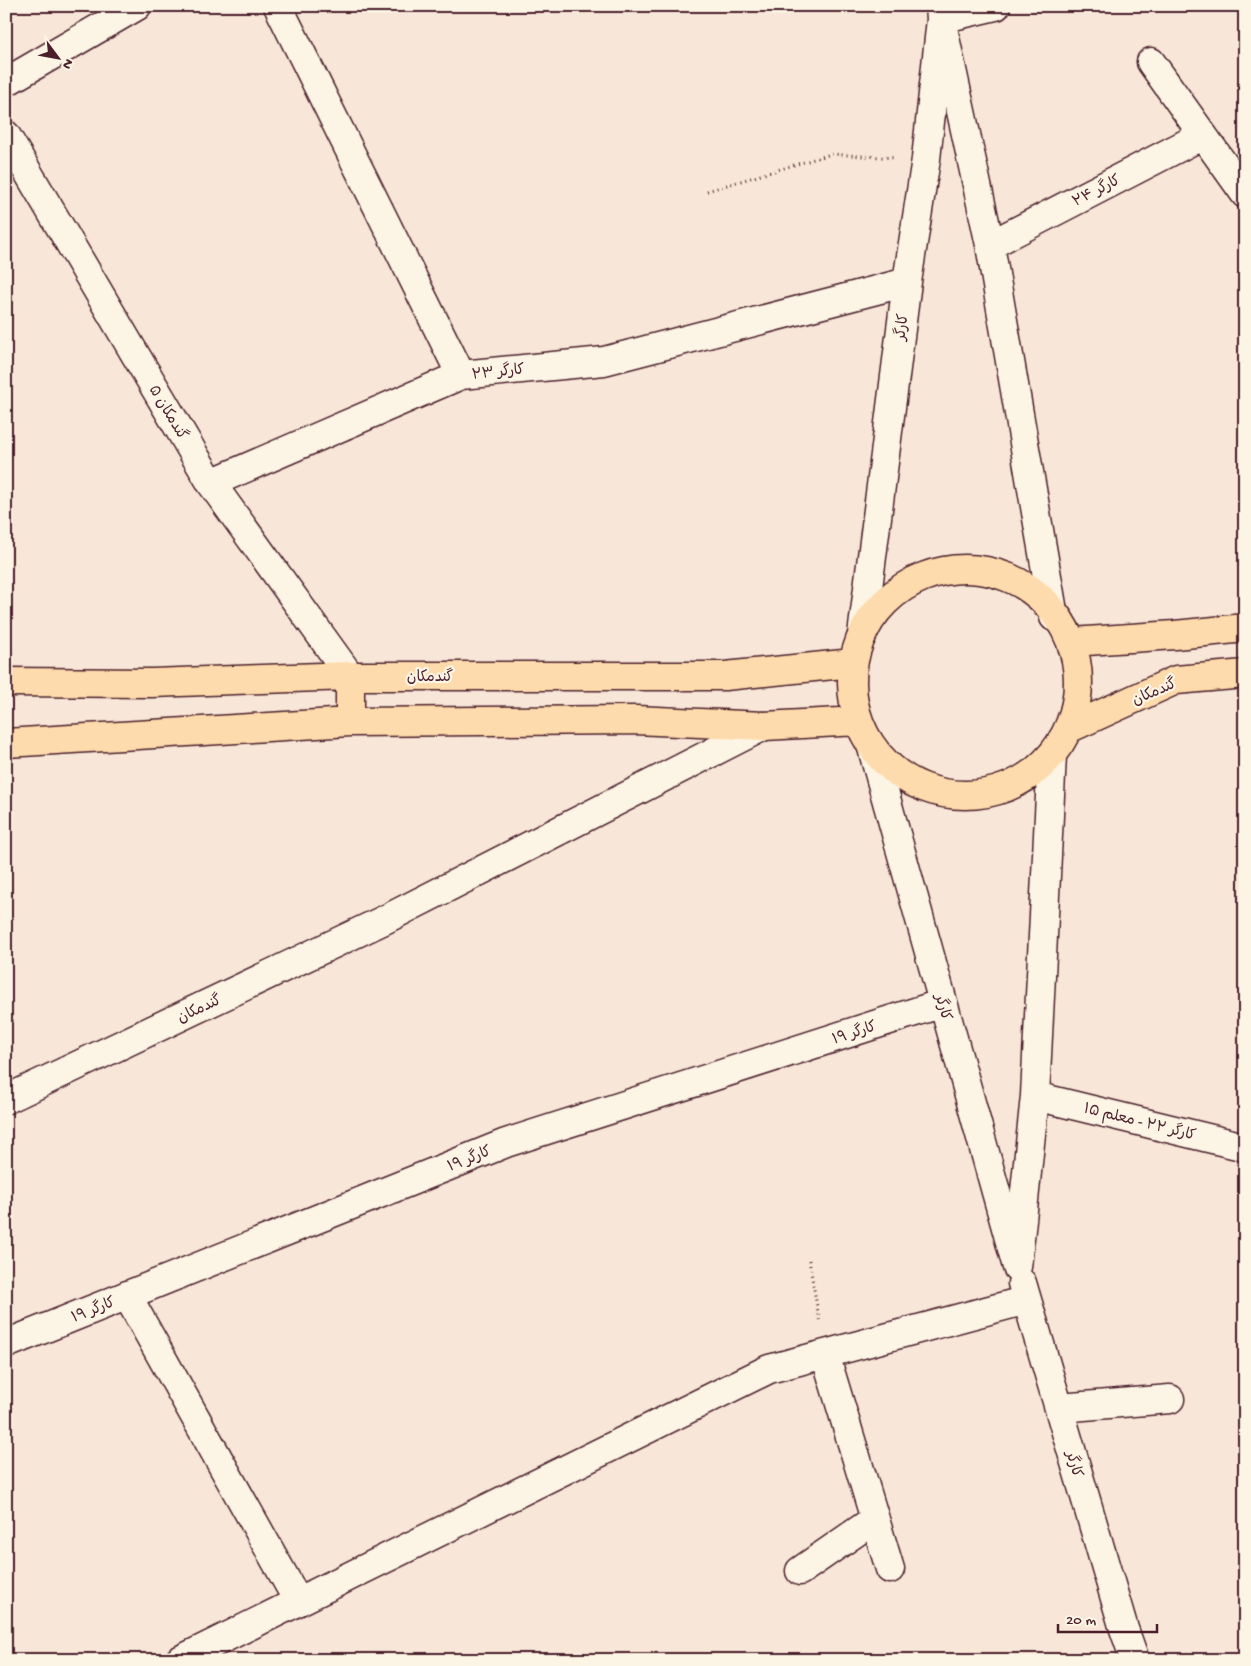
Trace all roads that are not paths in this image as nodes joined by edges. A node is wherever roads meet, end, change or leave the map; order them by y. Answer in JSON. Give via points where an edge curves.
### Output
{"nodes":[{"id":1,"x":137,"y":6,"type":"edge"},
{"id":2,"x":278,"y":6,"type":"edge"},
{"id":3,"x":996,"y":6,"type":"edge"},
{"id":4,"x":941,"y":13,"type":"edge"},
{"id":5,"x":1151,"y":62,"type":"dead end"},
{"id":6,"x":6,"y":82,"type":"edge"},
{"id":7,"x":6,"y":135,"type":"edge"},
{"id":8,"x":1203,"y":135,"type":"junction"},
{"id":9,"x":1245,"y":194,"type":"edge"},
{"id":10,"x":990,"y":245,"type":"junction"},
{"id":11,"x":907,"y":282,"type":"junction"},
{"id":12,"x":461,"y":375,"type":"junction"},
{"id":13,"x":211,"y":482,"type":"junction"},
{"id":14,"x":1054,"y":617,"type":"junction"},
{"id":15,"x":1245,"y":628,"type":"edge"},
{"id":16,"x":862,"y":635,"type":"junction"},
{"id":17,"x":1072,"y":642,"type":"junction"},
{"id":18,"x":853,"y":663,"type":"junction"},
{"id":19,"x":1245,"y":674,"type":"edge"},
{"id":20,"x":350,"y":676,"type":"junction"},
{"id":21,"x":6,"y":682,"type":"edge"},
{"id":22,"x":350,"y":722,"type":"junction"},
{"id":23,"x":859,"y":722,"type":"junction"},
{"id":24,"x":764,"y":726,"type":"junction"},
{"id":25,"x":1068,"y":730,"type":"junction"},
{"id":26,"x":6,"y":743,"type":"edge"},
{"id":27,"x":872,"y":748,"type":"junction"},
{"id":28,"x":1052,"y":755,"type":"junction"},
{"id":29,"x":943,"y":1003,"type":"junction"},
{"id":30,"x":1035,"y":1096,"type":"junction"},
{"id":31,"x":6,"y":1099,"type":"edge"},
{"id":32,"x":1245,"y":1147,"type":"edge"},
{"id":33,"x":1017,"y":1267,"type":"junction"},
{"id":34,"x":127,"y":1295,"type":"junction"},
{"id":35,"x":1027,"y":1300,"type":"junction"},
{"id":36,"x":6,"y":1344,"type":"edge"},
{"id":37,"x":825,"y":1354,"type":"junction"},
{"id":38,"x":1170,"y":1400,"type":"dead end"},
{"id":39,"x":1059,"y":1408,"type":"junction"},
{"id":40,"x":875,"y":1519,"type":"junction"},
{"id":41,"x":890,"y":1569,"type":"dead end"},
{"id":42,"x":800,"y":1571,"type":"dead end"},
{"id":43,"x":298,"y":1601,"type":"junction"},
{"id":44,"x":180,"y":1660,"type":"edge"},
{"id":45,"x":1135,"y":1660,"type":"edge"}],
"edges":[{"from":1,"to":6,"type":"street"},
{"from":2,"to":12,"type":"street","name":"کارگر ۲۳"},
{"from":3,"to":4,"type":"street"},
{"from":4,"to":10,"type":"street"},
{"from":4,"to":11,"type":"street","name":"کارگر","via":[[926,159]]},
{"from":5,"to":8,"type":"street"},
{"from":7,"to":13,"type":"street","name":"گندمکان ۵"},
{"from":8,"to":9,"type":"street"},
{"from":8,"to":10,"type":"street","name":"کارگر ۲۴"},
{"from":10,"to":14,"type":"street"},
{"from":11,"to":12,"type":"street","name":"کارگر ۲۳","via":[[604,361]]},
{"from":11,"to":16,"type":"street","name":"کارگر"},
{"from":12,"to":13,"type":"street"},
{"from":13,"to":20,"type":"street","name":"گندمکان ۵"},
{"from":14,"to":16,"type":"main road","via":[[1038,594],[1013,578],[985,570],[955,569],[926,575],[900,589],[878,610]]},
{"from":14,"to":17,"type":"main road"},
{"from":15,"to":17,"type":"main road"},
{"from":16,"to":18,"type":"main road"},
{"from":17,"to":25,"type":"main road","via":[[1078,671],[1077,701]]},
{"from":18,"to":20,"type":"main road","name":"گندمکان","via":[[725,676]]},
{"from":18,"to":23,"type":"main road","via":[[852,692]]},
{"from":19,"to":25,"type":"main road","name":"گندمکان","via":[[1176,680]]},
{"from":20,"to":21,"type":"main road","name":"گندمکان","via":[[152,683]]},
{"from":20,"to":22,"type":"main road"},
{"from":22,"to":24,"type":"main road","name":"گندمکان","via":[[636,720]]},
{"from":22,"to":26,"type":"main road","name":"گندمکان"},
{"from":23,"to":24,"type":"main road","name":"گندمکان"},
{"from":23,"to":27,"type":"main road"},
{"from":24,"to":31,"type":"street","name":"گندمکان","via":[[386,920]]},
{"from":25,"to":28,"type":"main road"},
{"from":27,"to":28,"type":"main road","via":[[892,769],[917,785],[946,794],[975,795],[1004,789],[1030,775]]},
{"from":27,"to":29,"type":"street","name":"کارگر"},
{"from":28,"to":30,"type":"street","name":"کارگر"},
{"from":29,"to":33,"type":"street","name":"کارگر"},
{"from":29,"to":34,"type":"street","name":"کارگر ۱۹","via":[[506,1143]]},
{"from":30,"to":32,"type":"street","name":"کارگر ۲۲ - معلم ۱۵"},
{"from":30,"to":33,"type":"street","name":"کارگر"},
{"from":33,"to":35,"type":"street","name":"کارگر"},
{"from":34,"to":36,"type":"street","name":"کارگر ۱۹"},
{"from":34,"to":43,"type":"street"},
{"from":35,"to":37,"type":"street"},
{"from":35,"to":39,"type":"street","name":"کارگر"},
{"from":37,"to":40,"type":"street"},
{"from":37,"to":43,"type":"street","via":[[769,1369]]},
{"from":38,"to":39,"type":"street"},
{"from":39,"to":45,"type":"street","name":"کارگر"},
{"from":40,"to":41,"type":"street"},
{"from":40,"to":42,"type":"street"},
{"from":43,"to":44,"type":"street"}]}
